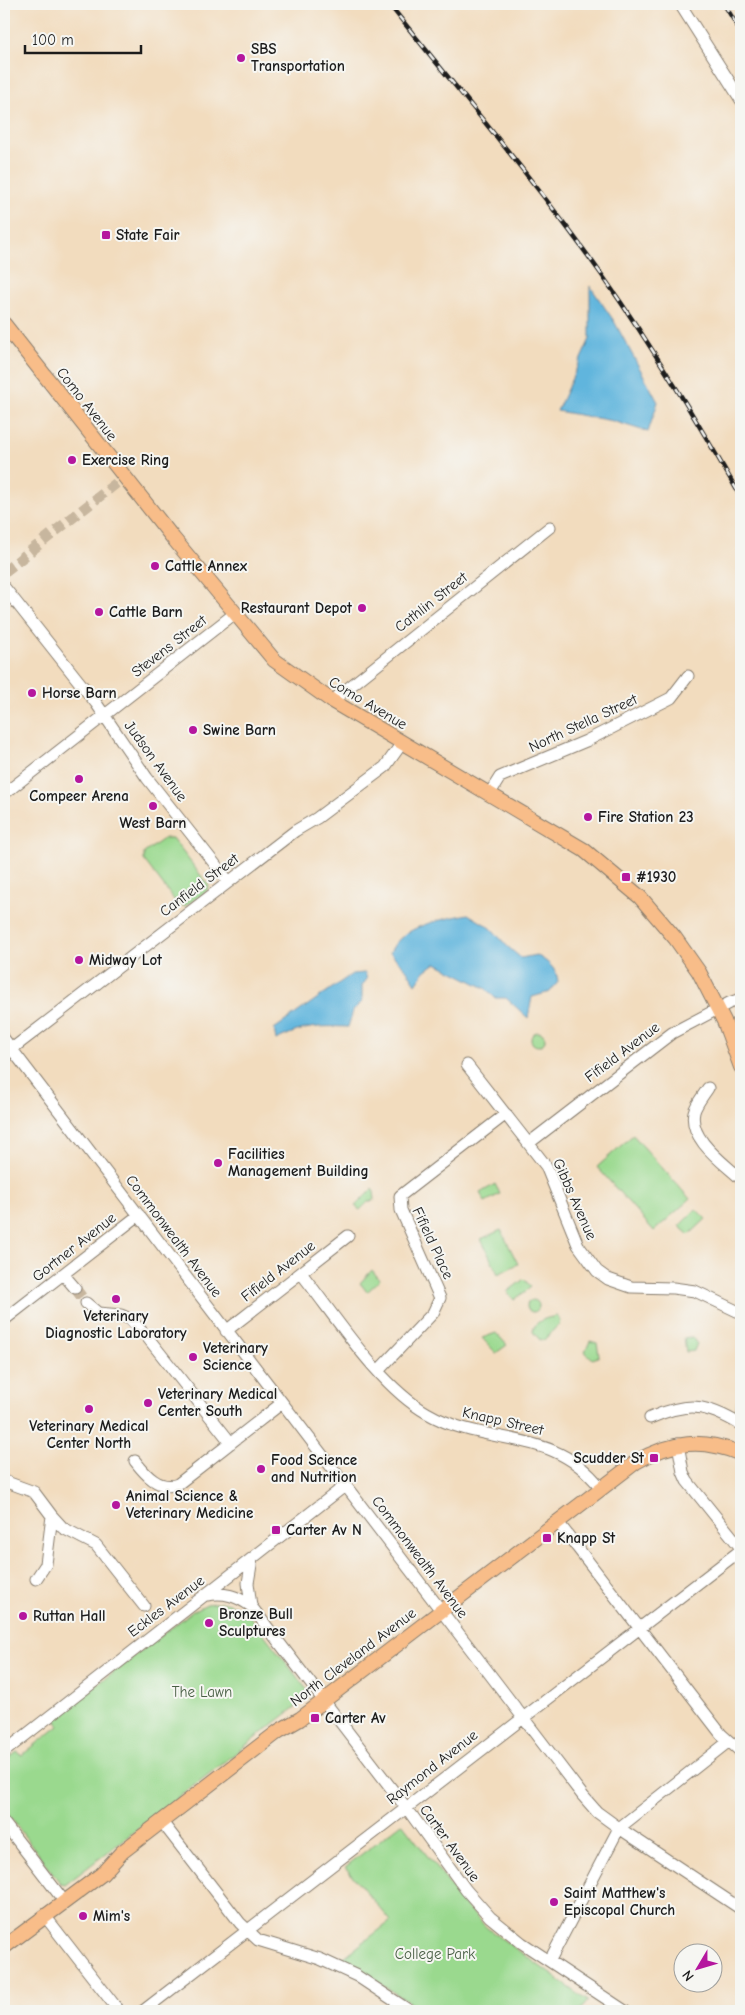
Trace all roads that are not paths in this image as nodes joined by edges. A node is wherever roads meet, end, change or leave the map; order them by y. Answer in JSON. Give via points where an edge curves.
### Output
{"nodes":[{"id":1,"x":680,"y":4,"type":"edge"},
{"id":2,"x":741,"y":100,"type":"edge"},
{"id":3,"x":4,"y":324,"type":"edge"},
{"id":4,"x":550,"y":527,"type":"dead end"},
{"id":5,"x":4,"y":587,"type":"edge"},
{"id":6,"x":234,"y":614,"type":"junction"},
{"id":7,"x":688,"y":676,"type":"dead end"},
{"id":8,"x":332,"y":701,"type":"junction"},
{"id":9,"x":104,"y":716,"type":"junction"},
{"id":10,"x":402,"y":743,"type":"junction"},
{"id":11,"x":490,"y":793,"type":"junction"},
{"id":12,"x":4,"y":794,"type":"edge"},
{"id":13,"x":229,"y":882,"type":"junction"},
{"id":14,"x":741,"y":999,"type":"edge"},
{"id":15,"x":718,"y":1008,"type":"junction"},
{"id":16,"x":4,"y":1039,"type":"edge"},
{"id":17,"x":8,"y":1052,"type":"edge"},
{"id":18,"x":467,"y":1065,"type":"dead end"},
{"id":19,"x":741,"y":1067,"type":"edge"},
{"id":20,"x":708,"y":1088,"type":"dead end"},
{"id":21,"x":506,"y":1114,"type":"junction"},
{"id":22,"x":529,"y":1143,"type":"junction"},
{"id":23,"x":741,"y":1179,"type":"edge"},
{"id":24,"x":139,"y":1215,"type":"junction"},
{"id":25,"x":348,"y":1236,"type":"dead end"},
{"id":26,"x":301,"y":1273,"type":"junction"},
{"id":27,"x":64,"y":1274,"type":"junction"},
{"id":28,"x":75,"y":1288,"type":"tunnel mouth"},
{"id":29,"x":86,"y":1303,"type":"tunnel mouth"},
{"id":30,"x":741,"y":1313,"type":"edge"},
{"id":31,"x":4,"y":1320,"type":"edge"},
{"id":32,"x":226,"y":1330,"type":"junction"},
{"id":33,"x":378,"y":1371,"type":"junction"},
{"id":34,"x":282,"y":1403,"type":"junction"},
{"id":35,"x":650,"y":1418,"type":"dead end"},
{"id":36,"x":741,"y":1425,"type":"edge"},
{"id":37,"x":230,"y":1443,"type":"junction"},
{"id":38,"x":678,"y":1444,"type":"junction"},
{"id":39,"x":741,"y":1454,"type":"edge"},
{"id":40,"x":135,"y":1461,"type":"dead end"},
{"id":41,"x":4,"y":1481,"type":"edge"},
{"id":42,"x":346,"y":1485,"type":"junction"},
{"id":43,"x":600,"y":1488,"type":"junction"},
{"id":44,"x":52,"y":1516,"type":"junction"},
{"id":45,"x":557,"y":1521,"type":"junction"},
{"id":46,"x":741,"y":1549,"type":"edge"},
{"id":47,"x":252,"y":1559,"type":"junction"},
{"id":48,"x":36,"y":1579,"type":"dead end"},
{"id":49,"x":204,"y":1596,"type":"junction"},
{"id":50,"x":144,"y":1606,"type":"dead end"},
{"id":51,"x":251,"y":1606,"type":"junction"},
{"id":52,"x":442,"y":1610,"type":"junction"},
{"id":53,"x":640,"y":1626,"type":"junction"},
{"id":54,"x":323,"y":1701,"type":"junction"},
{"id":55,"x":523,"y":1716,"type":"junction"},
{"id":56,"x":728,"y":1742,"type":"junction"},
{"id":57,"x":4,"y":1752,"type":"edge"},
{"id":58,"x":741,"y":1752,"type":"edge"},
{"id":59,"x":405,"y":1807,"type":"junction"},
{"id":60,"x":162,"y":1822,"type":"junction"},
{"id":61,"x":4,"y":1823,"type":"edge"},
{"id":62,"x":619,"y":1828,"type":"junction"},
{"id":63,"x":64,"y":1901,"type":"junction"},
{"id":64,"x":741,"y":1910,"type":"edge"},
{"id":65,"x":45,"y":1916,"type":"junction"},
{"id":66,"x":247,"y":1931,"type":"junction"},
{"id":67,"x":4,"y":1947,"type":"edge"},
{"id":68,"x":550,"y":1960,"type":"junction"},
{"id":69,"x":119,"y":2011,"type":"edge"},
{"id":70,"x":143,"y":2011,"type":"edge"},
{"id":71,"x":410,"y":2011,"type":"edge"},
{"id":72,"x":624,"y":2011,"type":"edge"}],
"edges":[{"from":1,"to":2,"type":"street"},
{"from":3,"to":6,"type":"main road","name":"Como Avenue"},
{"from":4,"to":8,"type":"street","name":"Cathlin Street"},
{"from":5,"to":9,"type":"street","name":"Judson Avenue"},
{"from":6,"to":8,"type":"main road","name":"Como Avenue","via":[[274,660]]},
{"from":6,"to":9,"type":"street","name":"Stevens Street"},
{"from":7,"to":11,"type":"street","name":"North Stella Street","via":[[671,698],[586,741],[500,777]]},
{"from":8,"to":10,"type":"main road","name":"Como Avenue"},
{"from":9,"to":12,"type":"street","name":"Stevens Street"},
{"from":9,"to":13,"type":"street","name":"Judson Avenue","via":[[147,778]]},
{"from":10,"to":11,"type":"main road","name":"Como Avenue"},
{"from":10,"to":13,"type":"street","name":"Canfield Street","via":[[385,767]]},
{"from":11,"to":15,"type":"main road","name":"Como Avenue","via":[[584,850],[623,881],[675,938],[699,972]]},
{"from":13,"to":17,"type":"street","name":"Canfield Street"},
{"from":14,"to":15,"type":"street","name":"Fifield Avenue"},
{"from":15,"to":19,"type":"main road","name":"Como Avenue"},
{"from":15,"to":22,"type":"street","name":"Fifield Avenue","via":[[672,1033]]},
{"from":16,"to":17,"type":"street","name":"Commonwealth Avenue"},
{"from":17,"to":24,"type":"street","name":"Commonwealth Avenue"},
{"from":18,"to":21,"type":"street","name":"Gibbs Avenue"},
{"from":20,"to":23,"type":"street","via":[[694,1111],[696,1133]]},
{"from":21,"to":22,"type":"street","name":"Gibbs Avenue"},
{"from":21,"to":33,"type":"street","name":"Fifield Place","via":[[402,1194],[399,1201],[401,1210],[440,1298],[433,1313]]},
{"from":22,"to":30,"type":"street","name":"Gibbs Avenue","via":[[552,1176],[578,1245],[597,1271],[630,1287],[694,1292]]},
{"from":24,"to":27,"type":"street","name":"Gortner Avenue"},
{"from":24,"to":32,"type":"street","name":"Commonwealth Avenue"},
{"from":25,"to":26,"type":"street","name":"Fifield Avenue"},
{"from":26,"to":32,"type":"street","name":"Fifield Avenue"},
{"from":26,"to":33,"type":"street","name":"Knapp Street"},
{"from":27,"to":28,"type":"street"},
{"from":27,"to":31,"type":"street","name":"Gortner Avenue"},
{"from":29,"to":37,"type":"street","via":[[98,1313],[130,1319]]},
{"from":32,"to":34,"type":"street","name":"Commonwealth Avenue"},
{"from":33,"to":43,"type":"street","name":"Knapp Street","via":[[402,1396],[435,1418],[472,1432],[547,1447],[574,1462]]},
{"from":34,"to":37,"type":"street"},
{"from":34,"to":42,"type":"street","name":"Commonwealth Avenue"},
{"from":35,"to":36,"type":"street","via":[[689,1406],[710,1411]]},
{"from":37,"to":40,"type":"street","via":[[172,1486],[147,1476]]},
{"from":38,"to":39,"type":"main road","name":"North Cleveland Avenue","via":[[723,1446]]},
{"from":38,"to":43,"type":"main road","name":"North Cleveland Avenue","via":[[650,1453]]},
{"from":38,"to":46,"type":"street","via":[[687,1481]]},
{"from":41,"to":44,"type":"street","via":[[34,1492]]},
{"from":42,"to":47,"type":"street","name":"Eckles Avenue"},
{"from":42,"to":52,"type":"street","name":"Commonwealth Avenue"},
{"from":43,"to":45,"type":"main road","name":"North Cleveland Avenue"},
{"from":44,"to":48,"type":"street","via":[[46,1564]]},
{"from":44,"to":50,"type":"street","via":[[63,1528],[96,1545]]},
{"from":45,"to":52,"type":"main road","name":"North Cleveland Avenue"},
{"from":45,"to":53,"type":"street"},
{"from":46,"to":53,"type":"street","name":"Raymond Avenue"},
{"from":47,"to":49,"type":"street","name":"Eckles Avenue"},
{"from":47,"to":51,"type":"street","via":[[248,1583]]},
{"from":49,"to":51,"type":"street","name":"Carter Avenue","via":[[237,1596]]},
{"from":49,"to":57,"type":"street","name":"Eckles Avenue"},
{"from":51,"to":54,"type":"street","name":"Carter Avenue"},
{"from":52,"to":54,"type":"main road","name":"North Cleveland Avenue"},
{"from":52,"to":55,"type":"street","name":"Commonwealth Avenue"},
{"from":53,"to":55,"type":"street","name":"Raymond Avenue"},
{"from":53,"to":56,"type":"street"},
{"from":54,"to":59,"type":"street","name":"Carter Avenue"},
{"from":54,"to":60,"type":"main road","name":"North Cleveland Avenue"},
{"from":55,"to":59,"type":"street","name":"Raymond Avenue"},
{"from":55,"to":62,"type":"street","name":"Commonwealth Avenue","via":[[583,1796],[597,1812]]},
{"from":56,"to":58,"type":"street"},
{"from":56,"to":62,"type":"street"},
{"from":59,"to":66,"type":"street","name":"Raymond Avenue"},
{"from":59,"to":68,"type":"street","name":"Carter Avenue","via":[[490,1917]]},
{"from":60,"to":63,"type":"main road","name":"North Cleveland Avenue","via":[[122,1852],[102,1874]]},
{"from":60,"to":66,"type":"street"},
{"from":61,"to":63,"type":"street"},
{"from":62,"to":64,"type":"street","name":"Commonwealth Avenue"},
{"from":62,"to":68,"type":"street"},
{"from":63,"to":65,"type":"main road","name":"North Cleveland Avenue"},
{"from":65,"to":67,"type":"main road","name":"North Cleveland Avenue"},
{"from":65,"to":69,"type":"street"},
{"from":66,"to":70,"type":"street","name":"Raymond Avenue"},
{"from":66,"to":71,"type":"street","via":[[258,1940],[357,1976]]},
{"from":68,"to":72,"type":"street","name":"Carter Avenue"}]}
